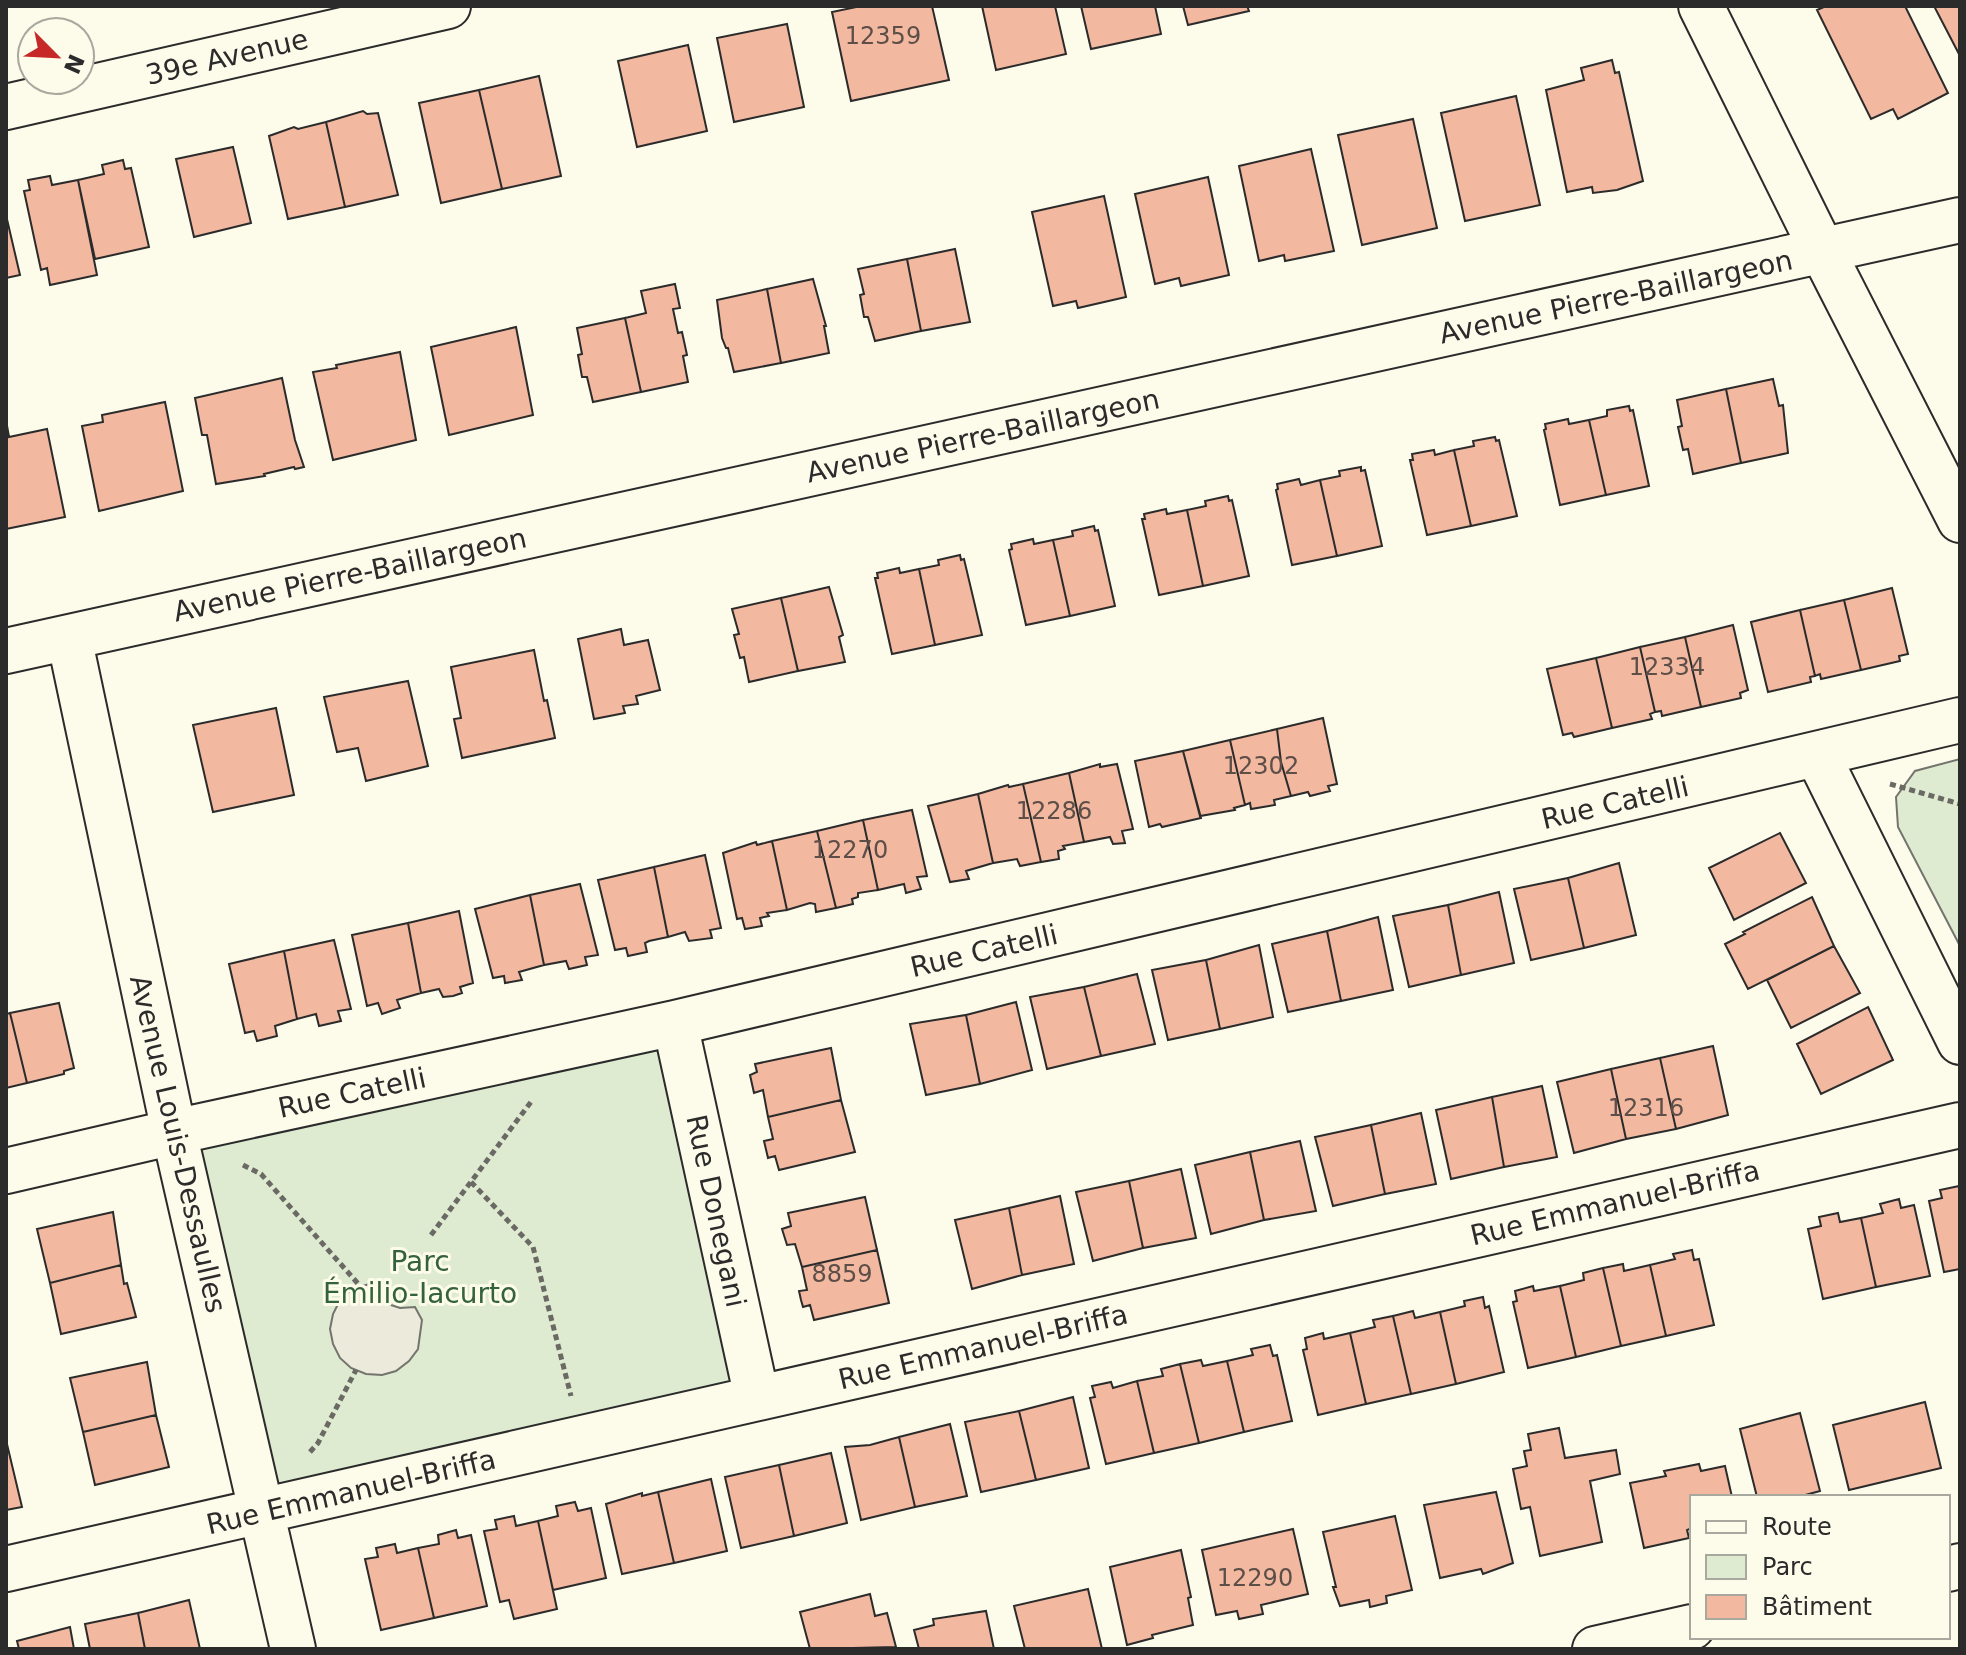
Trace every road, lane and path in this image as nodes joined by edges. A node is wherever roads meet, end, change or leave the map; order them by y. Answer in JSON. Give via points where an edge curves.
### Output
{"nodes":[{"id":1,"x":448,"y":6,"type":"edge"},
{"id":2,"x":1701,"y":6,"type":"edge"},
{"id":3,"x":6,"y":107,"type":"edge"},
{"id":4,"x":1960,"y":220,"type":"edge"},
{"id":5,"x":1823,"y":252,"type":"junction"},
{"id":6,"x":1960,"y":520,"type":"edge"},
{"id":7,"x":69,"y":637,"type":"junction"},
{"id":8,"x":6,"y":651,"type":"edge"},
{"id":9,"x":1960,"y":720,"type":"edge"},
{"id":10,"x":1818,"y":756,"type":"junction"},
{"id":11,"x":675,"y":1023,"type":"junction"},
{"id":12,"x":1960,"y":1042,"type":"edge"},
{"id":13,"x":574,"y":1045,"type":"junction"},
{"id":14,"x":1960,"y":1125,"type":"edge"},
{"id":15,"x":174,"y":1132,"type":"junction"},
{"id":16,"x":236,"y":1162,"type":"dead end"},
{"id":17,"x":6,"y":1171,"type":"edge"},
{"id":18,"x":471,"y":1182,"type":"junction"},
{"id":19,"x":431,"y":1235,"type":"dead end"},
{"id":20,"x":361,"y":1287,"type":"dead end"},
{"id":21,"x":356,"y":1370,"type":"dead end"},
{"id":22,"x":757,"y":1398,"type":"junction"},
{"id":23,"x":582,"y":1439,"type":"junction"},
{"id":24,"x":309,"y":1454,"type":"dead end"},
{"id":25,"x":263,"y":1513,"type":"junction"},
{"id":26,"x":6,"y":1569,"type":"edge"},
{"id":27,"x":1690,"y":1627,"type":"edge"},
{"id":28,"x":293,"y":1649,"type":"edge"},
{"id":29,"x":1595,"y":1649,"type":"edge"}],
"edges":[{"from":1,"to":3,"type":"street","name":"39e Avenue"},
{"from":2,"to":5,"type":"street"},
{"from":4,"to":5,"type":"street","name":"Avenue Pierre-Baillargeon"},
{"from":5,"to":6,"type":"street"},
{"from":5,"to":7,"type":"street","name":"Avenue Pierre-Baillargeon"},
{"from":7,"to":8,"type":"street","name":"Avenue Pierre-Baillargeon"},
{"from":7,"to":15,"type":"street","name":"Avenue Louis-Dessaulles"},
{"from":9,"to":10,"type":"street","name":"Rue Catelli"},
{"from":10,"to":11,"type":"street","name":"Rue Catelli"},
{"from":10,"to":12,"type":"street"},
{"from":11,"to":13,"type":"street","name":"Rue Catelli"},
{"from":11,"to":22,"type":"street","name":"Rue Donegani"},
{"from":13,"to":15,"type":"street","name":"Rue Catelli"},
{"from":13,"to":18,"type":"path"},
{"from":14,"to":22,"type":"street","name":"Rue Emmanuel-Briffa"},
{"from":15,"to":17,"type":"street","name":"Rue Catelli"},
{"from":15,"to":25,"type":"street","name":"Avenue Louis-Dessaulles"},
{"from":16,"to":20,"type":"path","via":[[261,1174]]},
{"from":18,"to":19,"type":"path"},
{"from":18,"to":23,"type":"path","via":[[533,1247]]},
{"from":21,"to":24,"type":"path"},
{"from":22,"to":23,"type":"street","name":"Rue Emmanuel-Briffa"},
{"from":23,"to":25,"type":"street","name":"Rue Emmanuel-Briffa"},
{"from":25,"to":26,"type":"street","name":"Rue Emmanuel-Briffa"},
{"from":25,"to":28,"type":"street","name":"Avenue Louis-Dessaulles"},
{"from":27,"to":29,"type":"street"}]}
